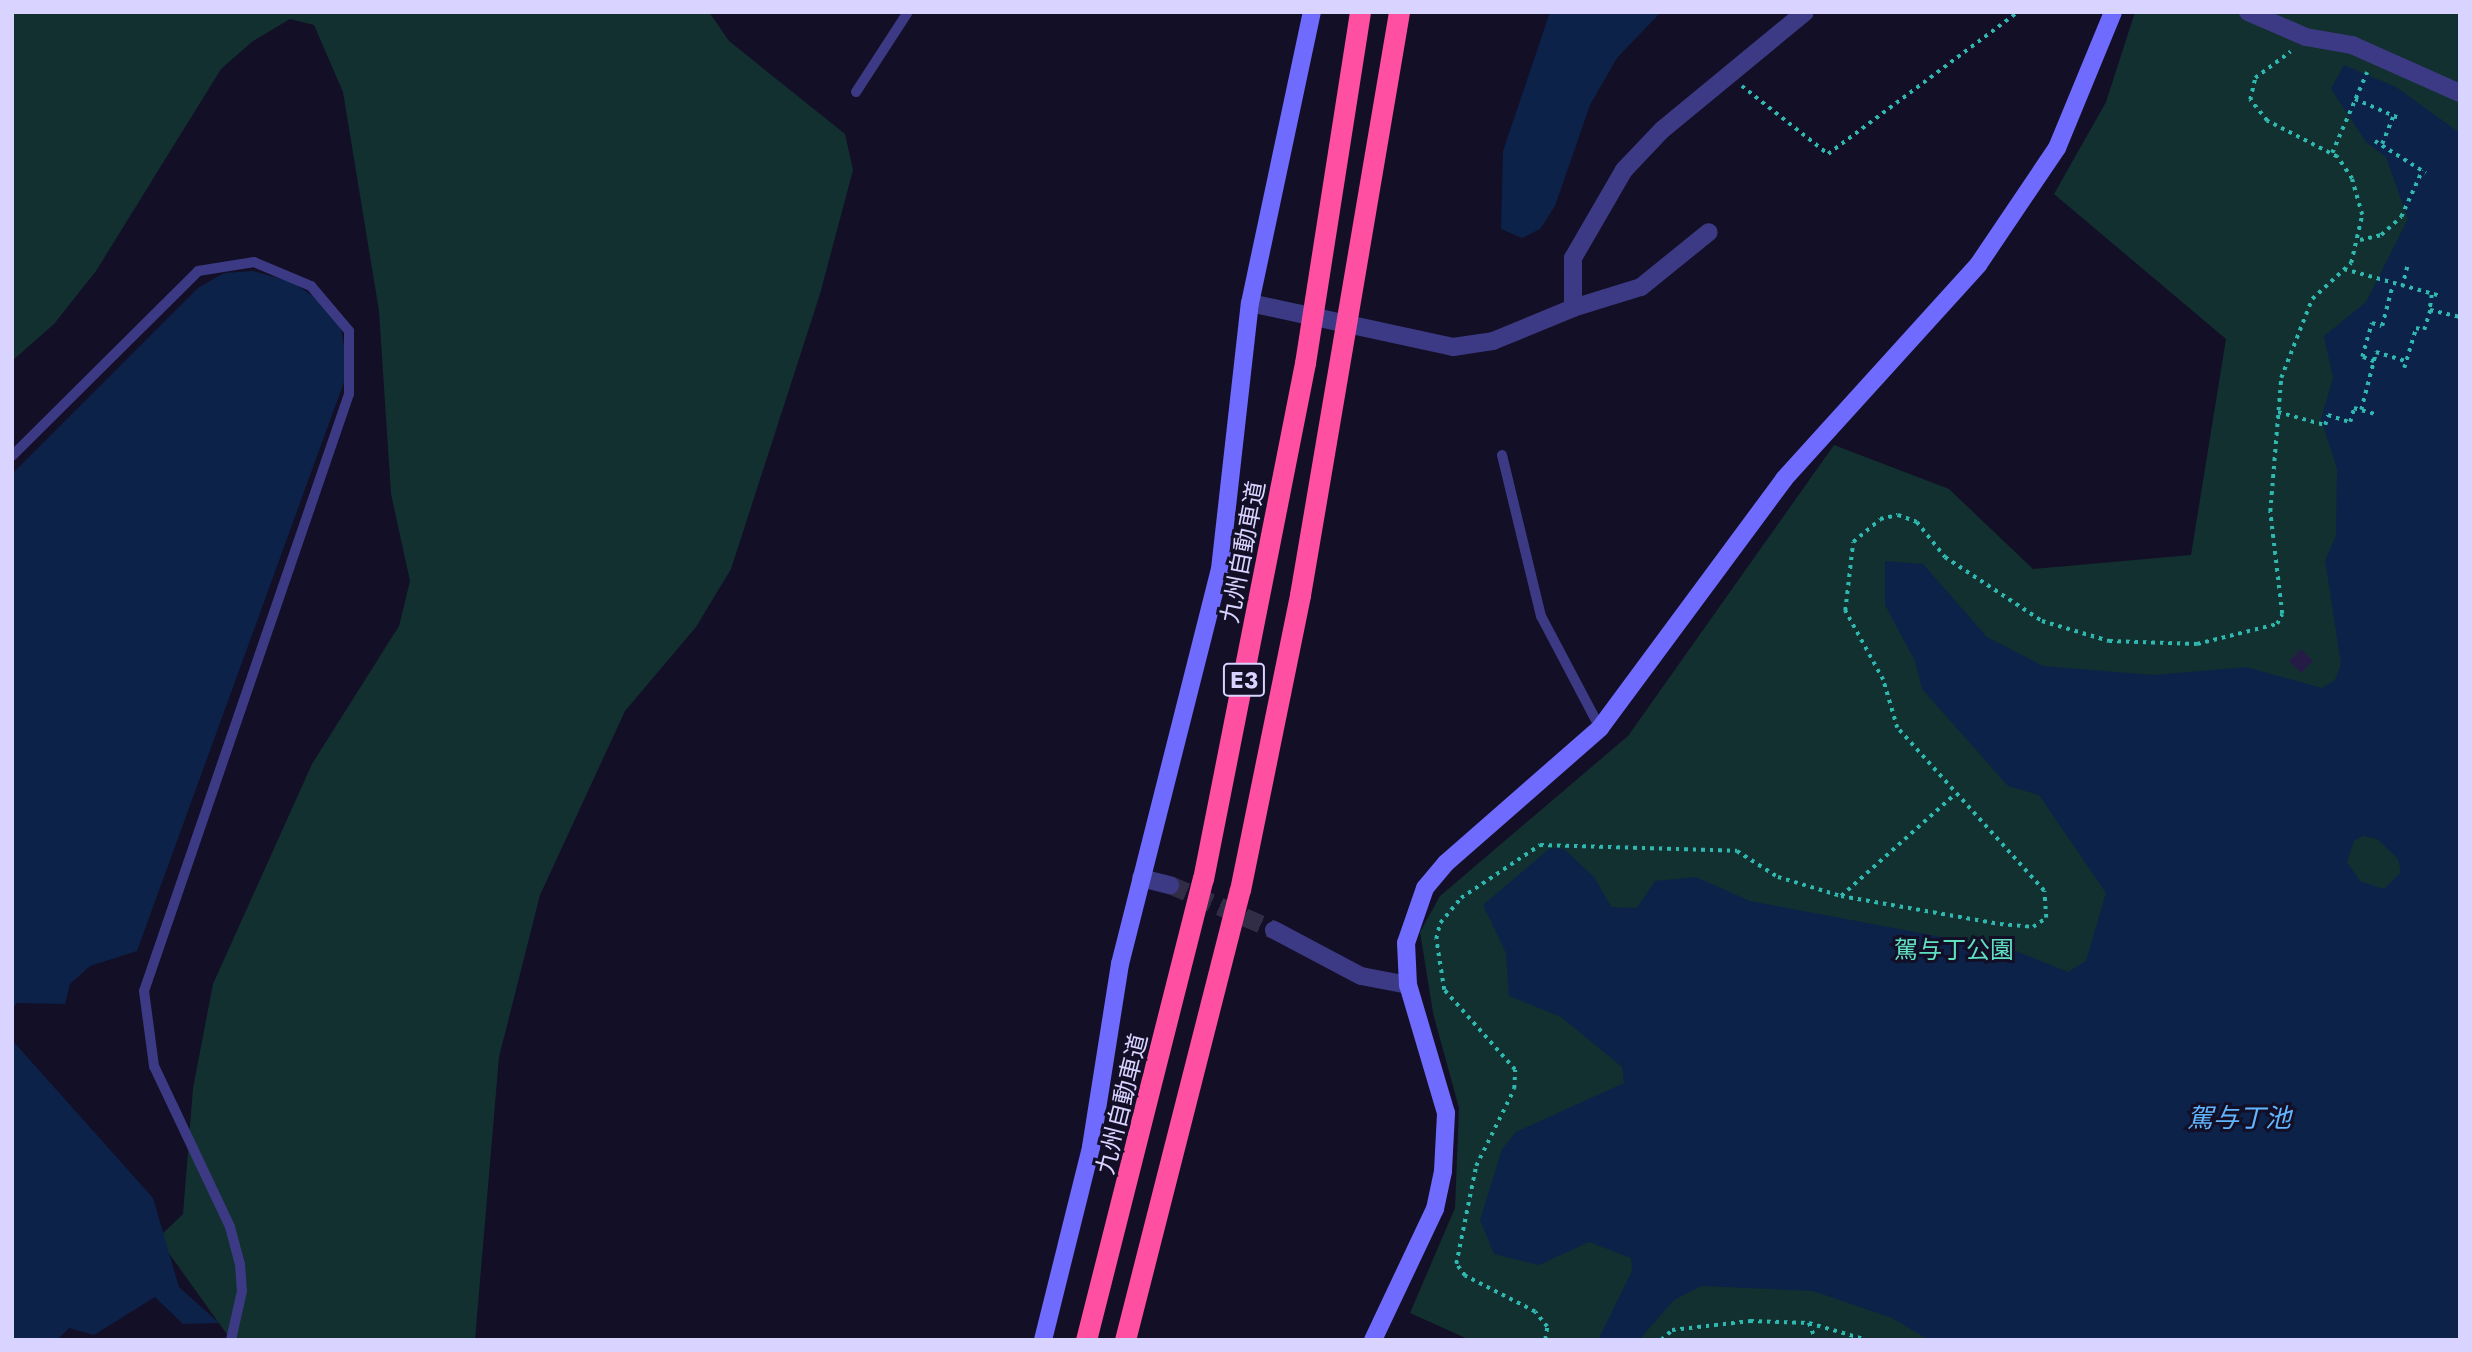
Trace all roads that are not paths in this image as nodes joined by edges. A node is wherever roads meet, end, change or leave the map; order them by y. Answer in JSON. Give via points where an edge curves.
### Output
{"nodes":[{"id":1,"x":908,"y":12,"type":"edge"},
{"id":2,"x":1312,"y":12,"type":"edge"},
{"id":3,"x":1360,"y":12,"type":"edge"},
{"id":4,"x":1399,"y":12,"type":"edge"},
{"id":5,"x":1805,"y":12,"type":"edge"},
{"id":6,"x":2113,"y":12,"type":"edge"},
{"id":7,"x":2248,"y":12,"type":"edge"},
{"id":8,"x":856,"y":92,"type":"dead end"},
{"id":9,"x":2460,"y":93,"type":"edge"},
{"id":10,"x":1709,"y":232,"type":"dead end"},
{"id":11,"x":1254,"y":304,"type":"junction"},
{"id":12,"x":1573,"y":308,"type":"junction"},
{"id":13,"x":1502,"y":455,"type":"dead end"},
{"id":14,"x":12,"y":456,"type":"edge"},
{"id":15,"x":1600,"y":728,"type":"junction"},
{"id":16,"x":1141,"y":878,"type":"junction"},
{"id":17,"x":1170,"y":885,"type":"tunnel mouth"},
{"id":18,"x":1274,"y":930,"type":"tunnel mouth"},
{"id":19,"x":1408,"y":985,"type":"junction"},
{"id":20,"x":231,"y":1340,"type":"edge"},
{"id":21,"x":1043,"y":1340,"type":"edge"},
{"id":22,"x":1086,"y":1340,"type":"edge"},
{"id":23,"x":1125,"y":1340,"type":"edge"},
{"id":24,"x":1373,"y":1340,"type":"edge"}],
"edges":[{"from":1,"to":8,"type":"lane"},
{"from":2,"to":11,"type":"street"},
{"from":3,"to":22,"type":"highway","name":"九州自動車道","number":"E3","via":[[1302,376],[1206,865]]},
{"from":4,"to":23,"type":"highway","number":"E3","via":[[1300,595],[1242,877]]},
{"from":5,"to":12,"type":"street","via":[[1662,130],[1599,205],[1573,258]]},
{"from":6,"to":15,"type":"street","via":[[2080,99],[2021,206],[1923,330],[1792,469]]},
{"from":7,"to":9,"type":"street","via":[[2306,37],[2352,45]]},
{"from":10,"to":12,"type":"street","via":[[1641,287]]},
{"from":11,"to":12,"type":"street","via":[[1453,347],[1493,341]]},
{"from":11,"to":16,"type":"street","via":[[1220,569]]},
{"from":13,"to":15,"type":"lane","via":[[1541,616]]},
{"from":14,"to":20,"type":"lane","via":[[198,271],[254,262],[311,286],[349,331],[349,394],[144,991],[154,1066],[230,1227],[240,1264],[242,1291]]},
{"from":15,"to":19,"type":"street","via":[[1446,863],[1425,888],[1406,943]]},
{"from":16,"to":17,"type":"street"},
{"from":16,"to":21,"type":"street","via":[[1091,1147]]},
{"from":18,"to":19,"type":"street","via":[[1361,976]]},
{"from":19,"to":24,"type":"street","via":[[1446,1112],[1443,1171],[1435,1209]]}]}
